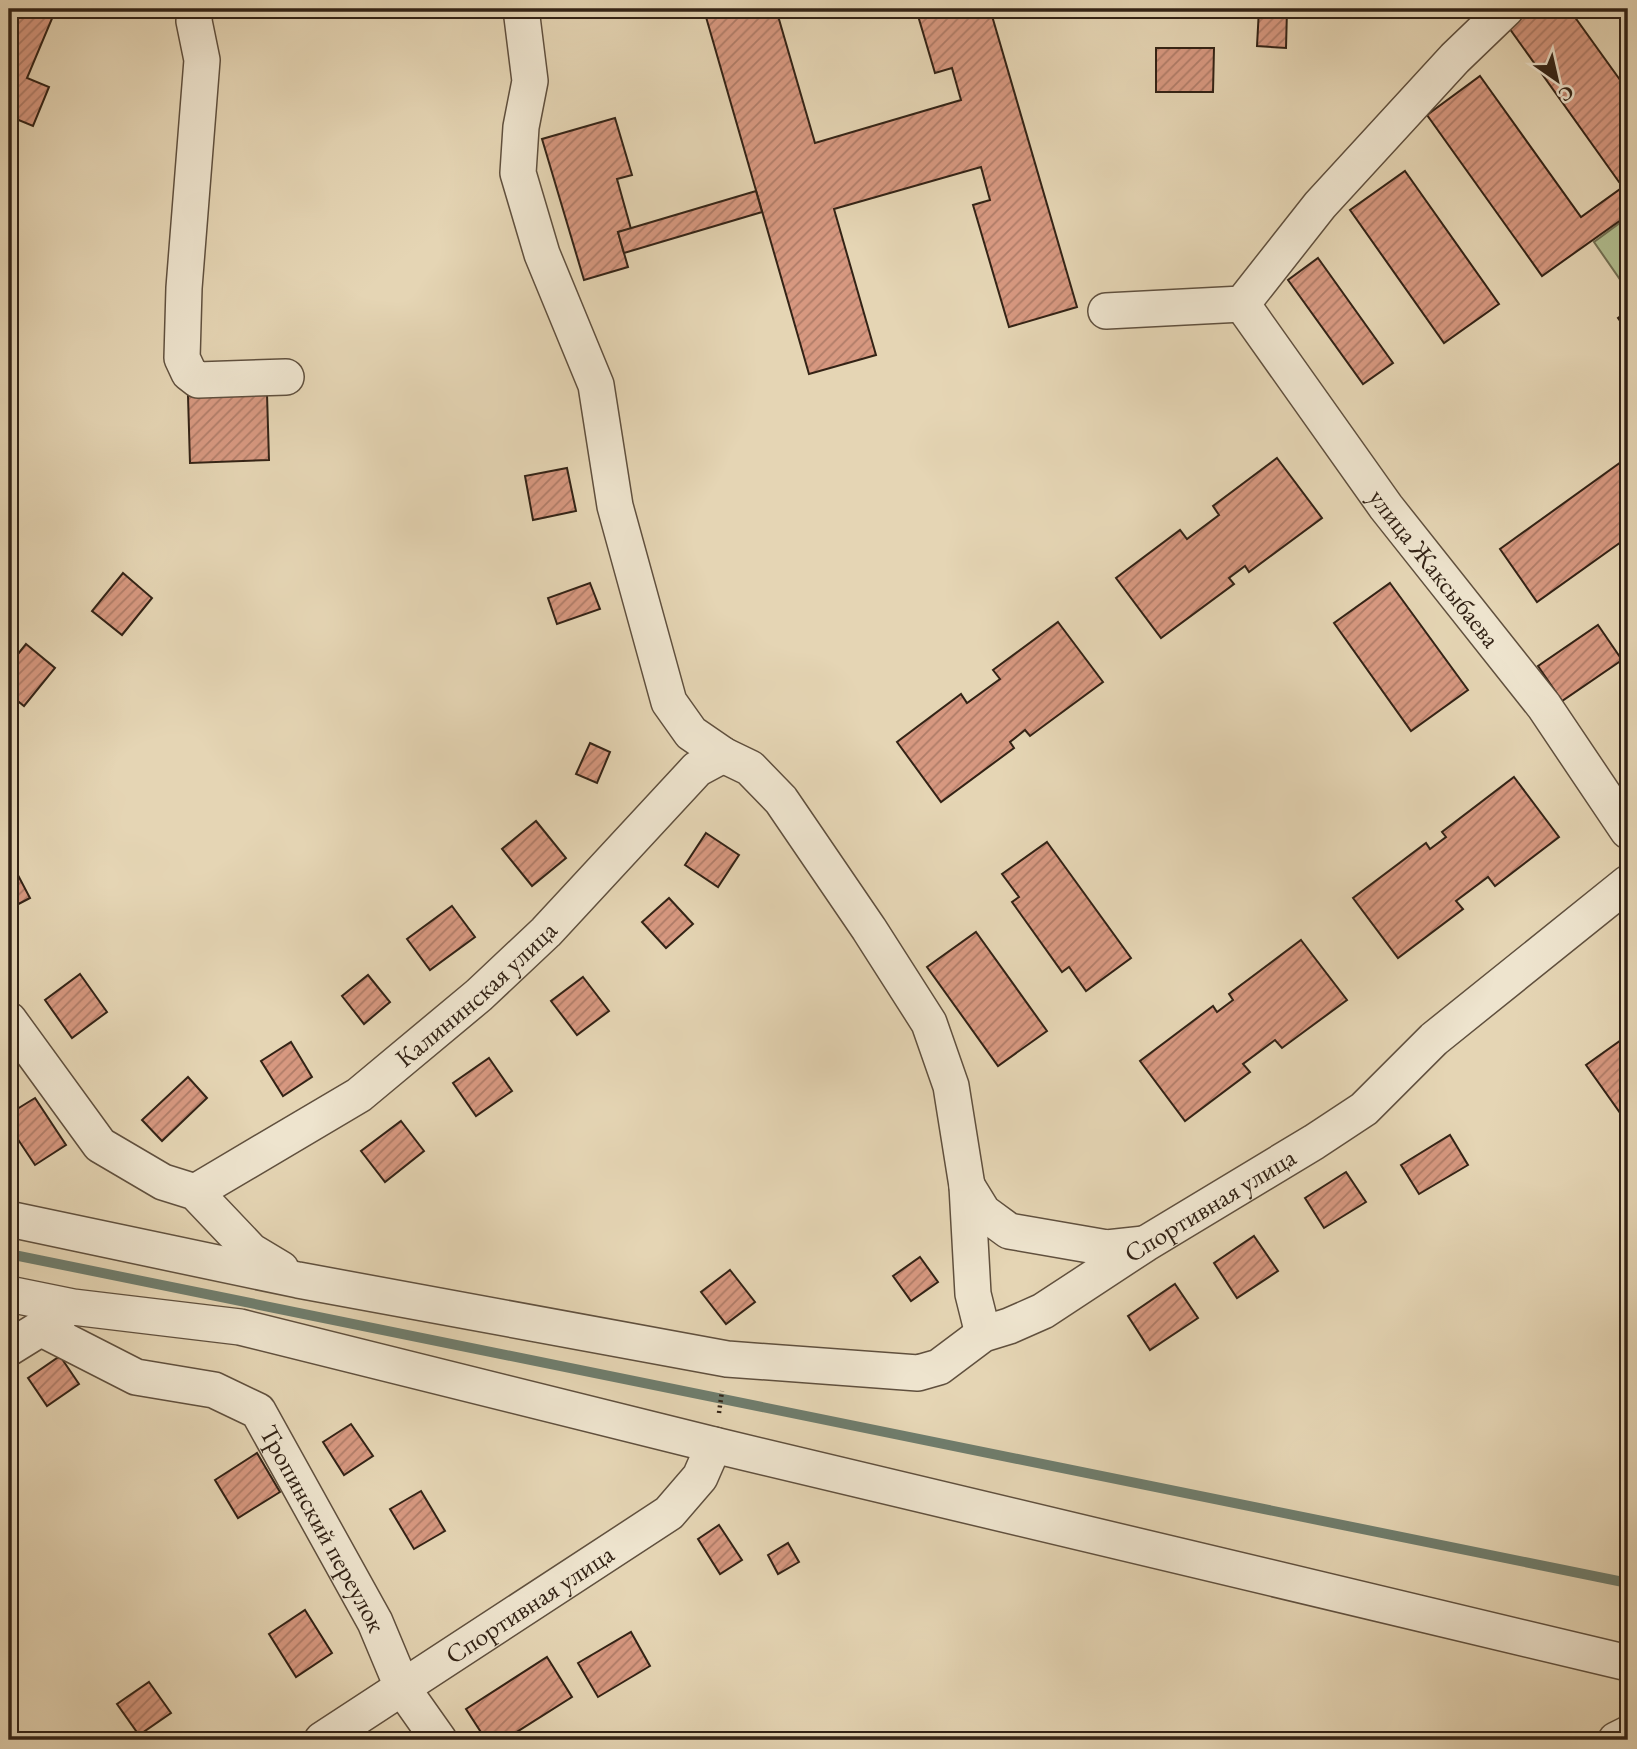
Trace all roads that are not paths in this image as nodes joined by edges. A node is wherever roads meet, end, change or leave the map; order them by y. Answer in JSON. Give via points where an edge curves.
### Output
{"nodes":[{"id":1,"x":195,"y":9,"type":"edge"},
{"id":2,"x":522,"y":9,"type":"edge"},
{"id":3,"x":1506,"y":9,"type":"edge"},
{"id":4,"x":1242,"y":304,"type":"junction"},
{"id":5,"x":1106,"y":311,"type":"dead end"},
{"id":6,"x":286,"y":377,"type":"dead end"},
{"id":7,"x":723,"y":754,"type":"junction"},
{"id":8,"x":1628,"y":831,"type":"edge"},
{"id":9,"x":1628,"y":883,"type":"edge"},
{"id":10,"x":9,"y":1020,"type":"edge"},
{"id":11,"x":967,"y":1186,"type":"junction"},
{"id":12,"x":195,"y":1192,"type":"junction"},
{"id":13,"x":9,"y":1219,"type":"edge"},
{"id":14,"x":1145,"y":1244,"type":"junction"},
{"id":15,"x":180,"y":1254,"type":"junction"},
{"id":16,"x":298,"y":1280,"type":"junction"},
{"id":17,"x":9,"y":1294,"type":"edge"},
{"id":18,"x":73,"y":1307,"type":"junction"},
{"id":19,"x":42,"y":1329,"type":"junction"},
{"id":20,"x":982,"y":1334,"type":"junction"},
{"id":21,"x":9,"y":1349,"type":"edge"},
{"id":22,"x":716,"y":1433,"type":"junction"},
{"id":23,"x":1628,"y":1663,"type":"edge"},
{"id":24,"x":403,"y":1689,"type":"junction"},
{"id":25,"x":1628,"y":1734,"type":"edge"},
{"id":26,"x":322,"y":1740,"type":"edge"},
{"id":27,"x":439,"y":1740,"type":"edge"},
{"id":28,"x":1616,"y":1740,"type":"edge"}],
"edges":[{"from":1,"to":6,"type":"street","via":[[202,60],[182,358],[198,380]]},
{"from":2,"to":7,"type":"street","via":[[530,82],[518,173],[542,254],[596,385],[615,506],[669,702],[691,733]]},
{"from":3,"to":4,"type":"street","via":[[1320,205]]},
{"from":4,"to":5,"type":"street"},
{"from":4,"to":8,"type":"street","name":"улица Жаксыбаева","via":[[1386,507],[1544,706]]},
{"from":7,"to":11,"type":"street","via":[[750,768],[781,800],[929,1023],[951,1086]]},
{"from":7,"to":12,"type":"street","name":"Калининская улица","via":[[697,769],[546,932],[369,1087]]},
{"from":9,"to":14,"type":"street","name":"Спортивная улица","via":[[1434,1039],[1364,1109]]},
{"from":10,"to":12,"type":"street","via":[[100,1145],[163,1182]]},
{"from":11,"to":14,"type":"street","via":[[983,1212],[1009,1231],[1107,1248]]},
{"from":11,"to":20,"type":"street","via":[[973,1294]]},
{"from":12,"to":15,"type":"street","via":[[191,1235]]},
{"from":12,"to":16,"type":"street","via":[[251,1251]]},
{"from":13,"to":15,"type":"street","name":"Спортивная улица"},
{"from":14,"to":20,"type":"street","name":"Спортивная улица","via":[[1043,1311]]},
{"from":15,"to":16,"type":"street","name":"Спортивная улица"},
{"from":16,"to":20,"type":"street","name":"Спортивная улица","via":[[725,1371],[918,1373],[939,1367]]},
{"from":17,"to":18,"type":"street"},
{"from":18,"to":19,"type":"street"},
{"from":18,"to":22,"type":"street","via":[[240,1327]]},
{"from":19,"to":21,"type":"street"},
{"from":19,"to":24,"type":"street","name":"Тропинский переулок","via":[[136,1377],[214,1390],[258,1411],[375,1622]]},
{"from":22,"to":23,"type":"street"},
{"from":22,"to":24,"type":"street","name":"Спортивная улица","via":[[700,1477],[669,1513]]},
{"from":24,"to":26,"type":"street","name":"Спортивная улица"},
{"from":24,"to":27,"type":"street","name":"Тропинский переулок"},
{"from":25,"to":28,"type":"street"}]}
